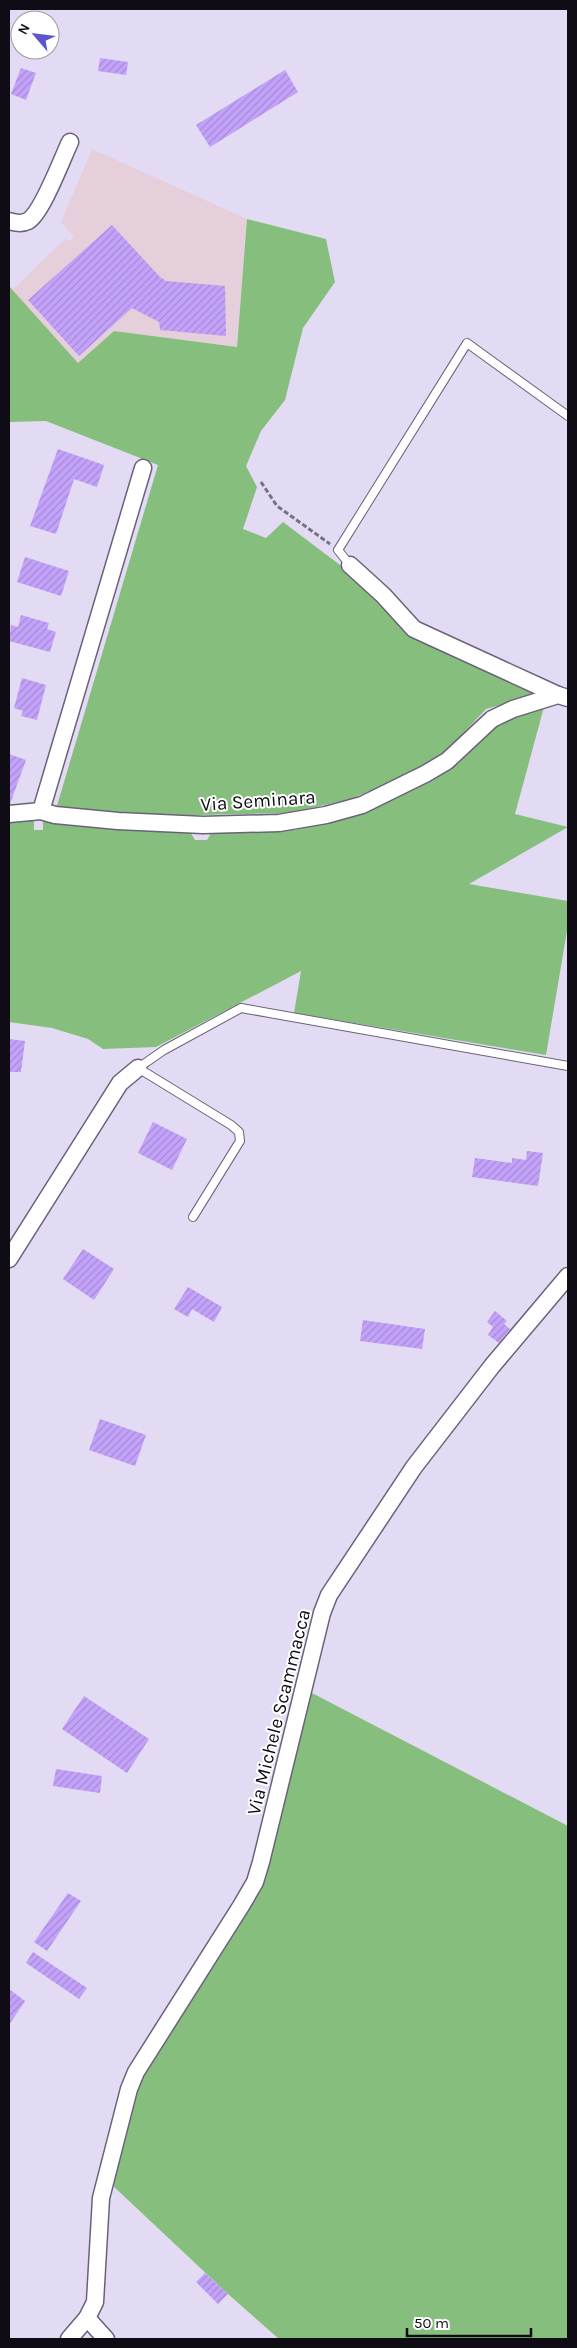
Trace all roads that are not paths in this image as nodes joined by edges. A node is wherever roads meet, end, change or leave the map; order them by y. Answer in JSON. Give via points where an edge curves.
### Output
{"nodes":[{"id":1,"x":70,"y":142,"type":"dead end"},
{"id":2,"x":9,"y":221,"type":"edge"},
{"id":3,"x":568,"y":416,"type":"edge"},
{"id":4,"x":144,"y":468,"type":"dead end"},
{"id":5,"x":350,"y":565,"type":"joint"},
{"id":6,"x":563,"y":697,"type":"edge"},
{"id":7,"x":41,"y":811,"type":"junction"},
{"id":8,"x":9,"y":814,"type":"edge"},
{"id":9,"x":568,"y":1066,"type":"edge"},
{"id":10,"x":138,"y":1068,"type":"junction"},
{"id":11,"x":193,"y":1217,"type":"dead end"},
{"id":12,"x":9,"y":1259,"type":"edge"},
{"id":13,"x":568,"y":1276,"type":"edge"},
{"id":14,"x":87,"y":2318,"type":"junction"},
{"id":15,"x":68,"y":2339,"type":"edge"},
{"id":16,"x":106,"y":2339,"type":"edge"}],
"edges":[{"from":1,"to":2,"type":"street","via":[[40,206],[28,221]]},
{"from":3,"to":5,"type":"lane","via":[[467,343],[338,550]]},
{"from":4,"to":7,"type":"street"},
{"from":5,"to":6,"type":"street","via":[[414,629]]},
{"from":6,"to":7,"type":"street","name":"Via Seminara","via":[[513,709],[492,719],[447,761],[426,774],[362,804],[326,815],[279,822],[203,825],[118,821]]},
{"from":7,"to":8,"type":"street","name":"Via Seminara"},
{"from":9,"to":10,"type":"lane","via":[[241,1008]]},
{"from":10,"to":11,"type":"lane","via":[[239,1132],[240,1141]]},
{"from":10,"to":12,"type":"street","via":[[120,1083]]},
{"from":13,"to":14,"type":"street","name":"Via Michele Scammacca","via":[[414,1466],[329,1595],[254,1882],[128,2089],[102,2198],[94,2302]]},
{"from":14,"to":15,"type":"street"},
{"from":14,"to":16,"type":"street"}]}
